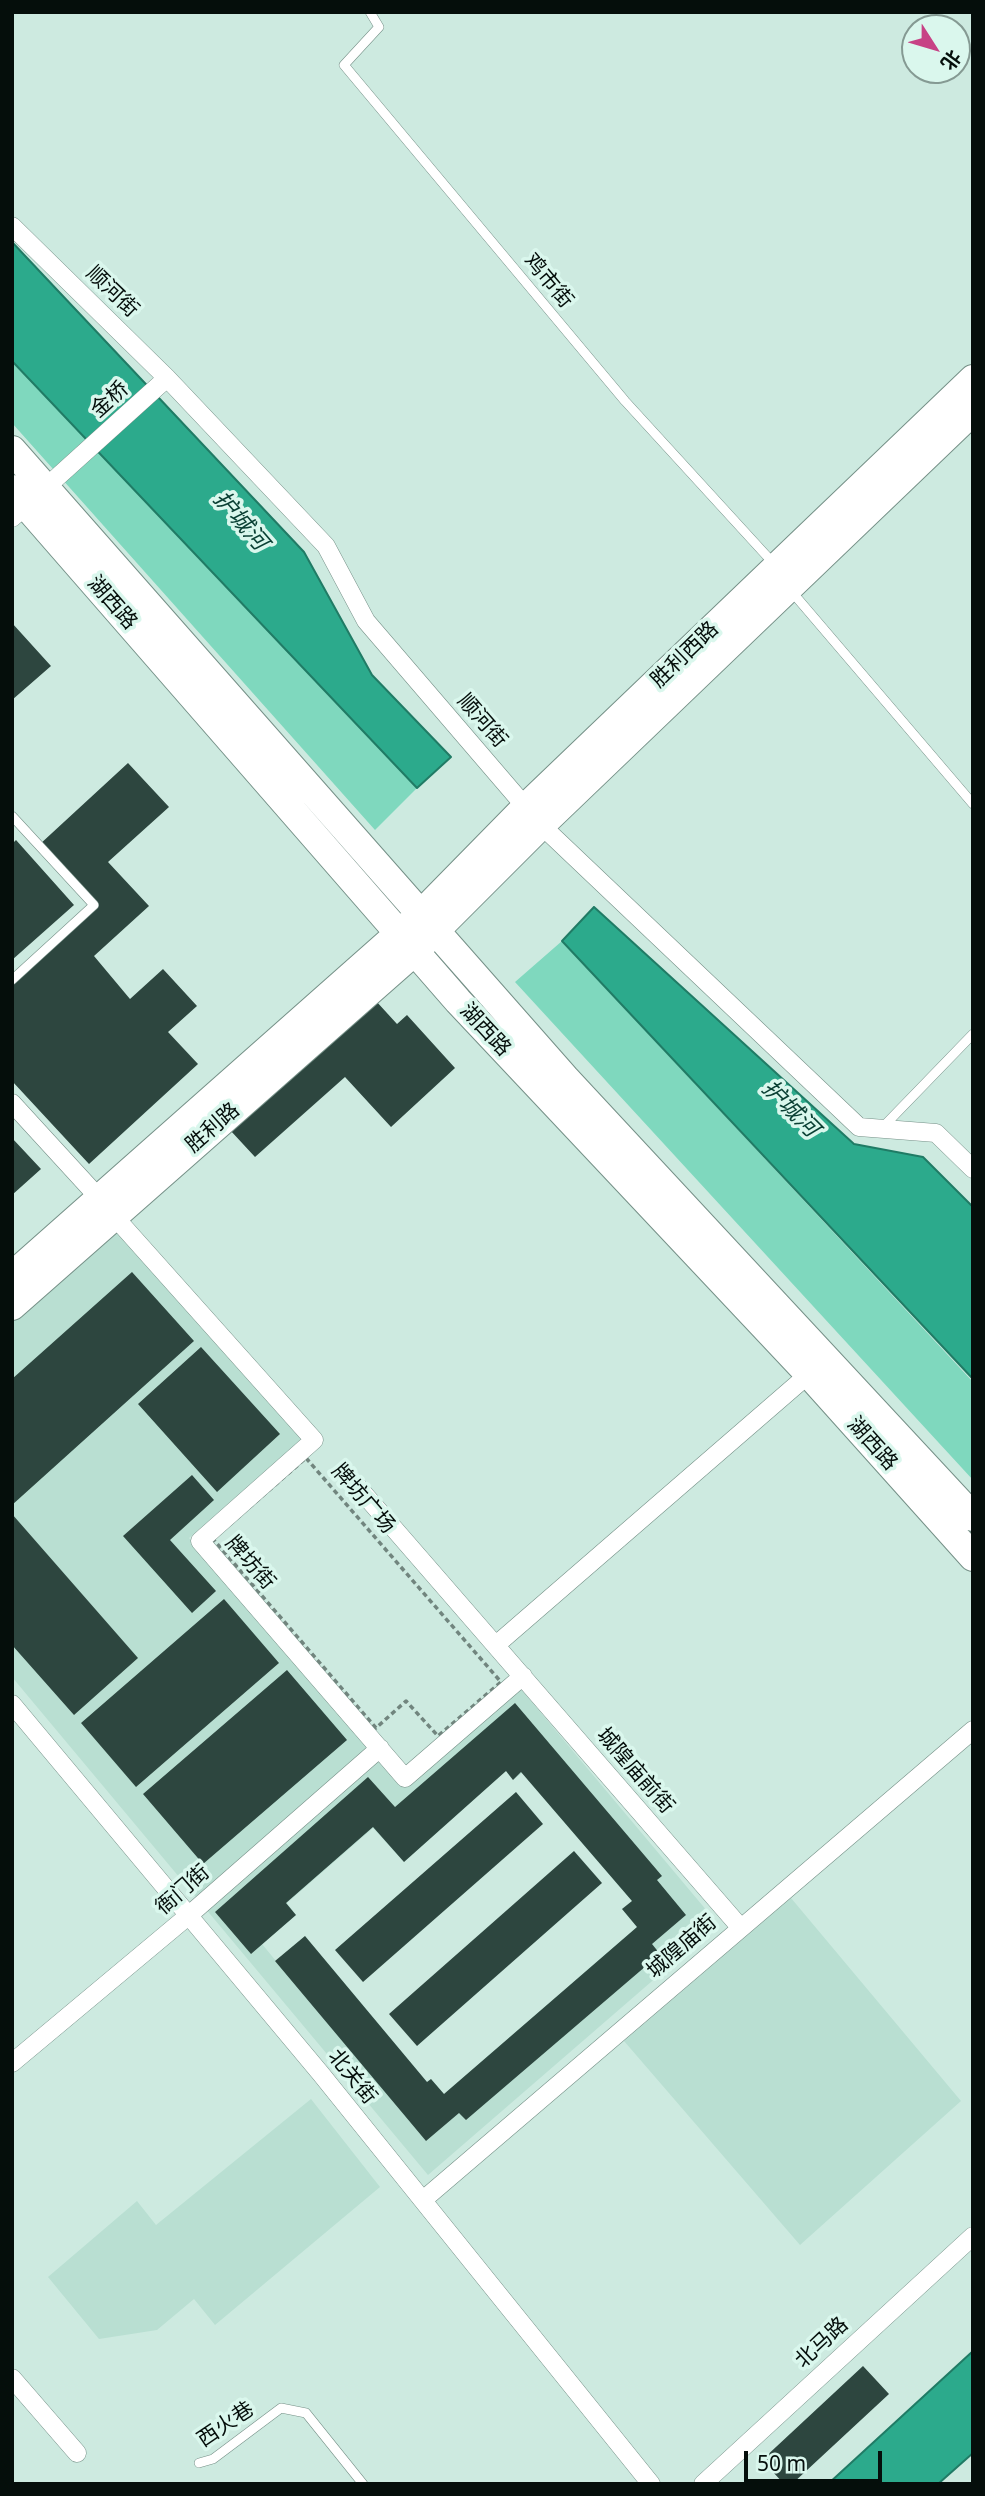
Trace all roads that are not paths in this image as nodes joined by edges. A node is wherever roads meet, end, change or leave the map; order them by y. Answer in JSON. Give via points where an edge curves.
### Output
{"nodes":[{"id":1,"x":370,"y":12,"type":"edge"},
{"id":2,"x":12,"y":226,"type":"edge"},
{"id":3,"x":167,"y":379,"type":"junction"},
{"id":4,"x":973,"y":379,"type":"edge"},
{"id":5,"x":973,"y":411,"type":"edge"},
{"id":6,"x":12,"y":450,"type":"edge"},
{"id":7,"x":24,"y":500,"type":"edge"},
{"id":8,"x":782,"y":578,"type":"junction"},
{"id":9,"x":973,"y":804,"type":"edge"},
{"id":10,"x":12,"y":816,"type":"edge"},
{"id":11,"x":534,"y":816,"type":"junction"},
{"id":12,"x":427,"y":923,"type":"junction"},
{"id":13,"x":407,"y":943,"type":"junction"},
{"id":14,"x":12,"y":980,"type":"edge"},
{"id":15,"x":973,"y":1034,"type":"edge"},
{"id":16,"x":15,"y":1113,"type":"edge"},
{"id":17,"x":881,"y":1129,"type":"junction"},
{"id":18,"x":973,"y":1169,"type":"edge"},
{"id":19,"x":106,"y":1206,"type":"junction"},
{"id":20,"x":12,"y":1276,"type":"edge"},
{"id":21,"x":12,"y":1307,"type":"edge"},
{"id":22,"x":809,"y":1374,"type":"junction"},
{"id":23,"x":357,"y":1486,"type":"dead end"},
{"id":24,"x":973,"y":1517,"type":"edge"},
{"id":25,"x":973,"y":1557,"type":"edge"},
{"id":26,"x":496,"y":1645,"type":"junction"},
{"id":27,"x":523,"y":1676,"type":"junction"},
{"id":28,"x":12,"y":1704,"type":"edge"},
{"id":29,"x":973,"y":1730,"type":"edge"},
{"id":30,"x":380,"y":1748,"type":"junction"},
{"id":31,"x":188,"y":1916,"type":"junction"},
{"id":32,"x":740,"y":1927,"type":"junction"},
{"id":33,"x":12,"y":2063,"type":"edge"},
{"id":34,"x":423,"y":2200,"type":"junction"},
{"id":35,"x":973,"y":2236,"type":"edge"},
{"id":36,"x":12,"y":2378,"type":"edge"},
{"id":37,"x":76,"y":2453,"type":"dead end"},
{"id":38,"x":199,"y":2463,"type":"dead end"},
{"id":39,"x":363,"y":2484,"type":"edge"},
{"id":40,"x":651,"y":2484,"type":"edge"},
{"id":41,"x":703,"y":2484,"type":"edge"}],
"edges":[{"from":1,"to":8,"type":"lane","name":"鸡市街","via":[[379,27],[344,65],[625,401]]},
{"from":2,"to":3,"type":"street","name":"顺河街"},
{"from":3,"to":7,"type":"street","name":"金桥"},
{"from":3,"to":11,"type":"street","name":"顺河街","via":[[327,545],[366,621]]},
{"from":4,"to":8,"type":"main road","name":"胜利西路"},
{"from":5,"to":8,"type":"main road","name":"胜利西路"},
{"from":6,"to":7,"type":"main road","name":"湖西路"},
{"from":7,"to":12,"type":"main road","name":"湖西路"},
{"from":7,"to":13,"type":"main road","name":"湖西路"},
{"from":8,"to":9,"type":"lane"},
{"from":8,"to":11,"type":"main road","name":"胜利西路"},
{"from":10,"to":14,"type":"lane","via":[[94,905]]},
{"from":11,"to":12,"type":"main road","name":"胜利西路"},
{"from":11,"to":17,"type":"street","name":"顺河街","via":[[859,1127]]},
{"from":12,"to":13,"type":"main road","name":"胜利西路"},
{"from":12,"to":24,"type":"main road","name":"湖西路"},
{"from":13,"to":19,"type":"main road","name":"胜利路"},
{"from":13,"to":22,"type":"main road","name":"湖西路"},
{"from":15,"to":17,"type":"lane"},
{"from":16,"to":19,"type":"street"},
{"from":17,"to":18,"type":"street","name":"顺河街","via":[[936,1133]]},
{"from":19,"to":20,"type":"main road","name":"胜利路"},
{"from":19,"to":21,"type":"main road","name":"胜利路"},
{"from":19,"to":30,"type":"street","name":"牌坊街","via":[[314,1440],[200,1541]]},
{"from":22,"to":25,"type":"main road","name":"湖西路"},
{"from":22,"to":26,"type":"street"},
{"from":23,"to":26,"type":"street","name":"城隍庙前街"},
{"from":26,"to":27,"type":"street","name":"城隍庙前街"},
{"from":27,"to":30,"type":"street","name":"牌坊街","via":[[405,1778]]},
{"from":27,"to":32,"type":"street","name":"城隍庙前街"},
{"from":28,"to":31,"type":"street","name":"北关街"},
{"from":29,"to":32,"type":"street","name":"城隍庙街"},
{"from":30,"to":31,"type":"street","name":"衙门街"},
{"from":31,"to":33,"type":"street","name":"衙门街"},
{"from":31,"to":34,"type":"street","name":"北关街"},
{"from":32,"to":34,"type":"street","name":"城隍庙街"},
{"from":34,"to":40,"type":"street","name":"北关街"},
{"from":35,"to":41,"type":"street","name":"北马路"},
{"from":36,"to":37,"type":"street"},
{"from":38,"to":39,"type":"lane","name":"西火巷","via":[[213,2459],[281,2408],[306,2413]]}]}
